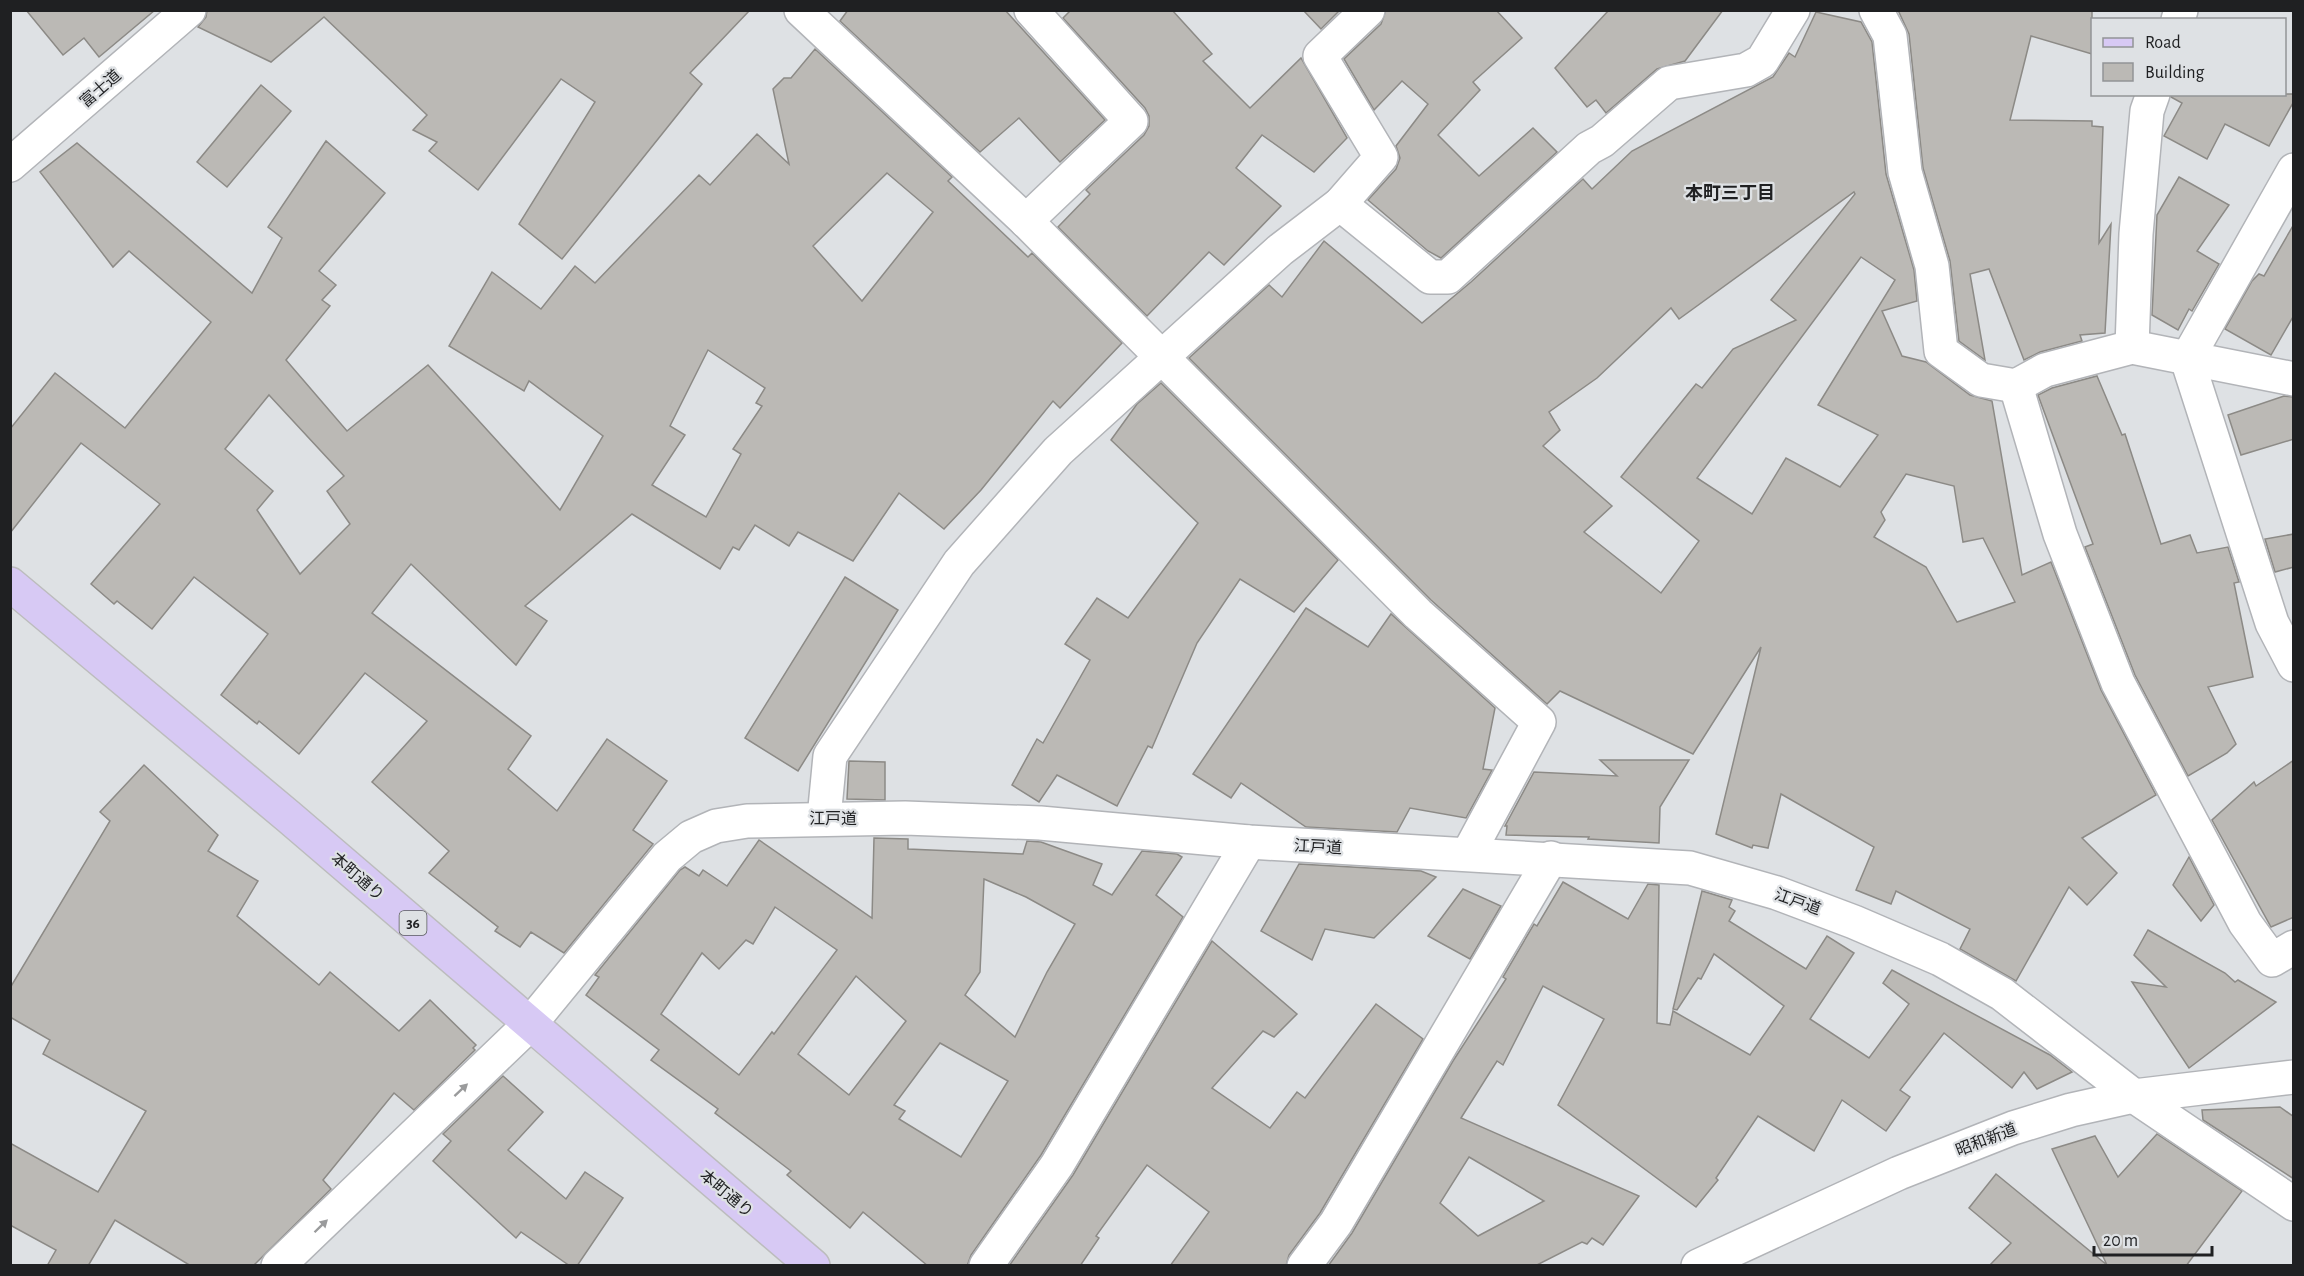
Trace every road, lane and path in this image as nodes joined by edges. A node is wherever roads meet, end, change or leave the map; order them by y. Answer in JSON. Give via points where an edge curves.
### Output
{"nodes":[{"id":1,"x":189,"y":10,"type":"edge"},
{"id":2,"x":801,"y":10,"type":"edge"},
{"id":3,"x":1031,"y":10,"type":"edge"},
{"id":4,"x":1368,"y":10,"type":"edge"},
{"id":5,"x":1793,"y":10,"type":"edge"},
{"id":6,"x":1876,"y":10,"type":"edge"},
{"id":7,"x":2152,"y":96,"type":"edge"},
{"id":8,"x":10,"y":165,"type":"edge"},
{"id":9,"x":2293,"y":173,"type":"edge"},
{"id":10,"x":1340,"y":204,"type":"junction"},
{"id":11,"x":1026,"y":221,"type":"junction"},
{"id":12,"x":2132,"y":347,"type":"junction"},
{"id":13,"x":1161,"y":357,"type":"junction"},
{"id":14,"x":2187,"y":359,"type":"junction"},
{"id":15,"x":2294,"y":379,"type":"edge"},
{"id":16,"x":2016,"y":386,"type":"junction"},
{"id":17,"x":10,"y":584,"type":"edge"},
{"id":18,"x":2294,"y":665,"type":"edge"},
{"id":19,"x":824,"y":818,"type":"junction"},
{"id":20,"x":1249,"y":842,"type":"junction"},
{"id":21,"x":1468,"y":854,"type":"junction"},
{"id":22,"x":1551,"y":858,"type":"junction"},
{"id":23,"x":2294,"y":947,"type":"edge"},
{"id":24,"x":530,"y":1024,"type":"junction"},
{"id":25,"x":2294,"y":1077,"type":"edge"},
{"id":26,"x":2134,"y":1096,"type":"junction"},
{"id":27,"x":2294,"y":1204,"type":"edge"},
{"id":28,"x":278,"y":1266,"type":"edge"},
{"id":29,"x":813,"y":1266,"type":"edge"},
{"id":30,"x":986,"y":1266,"type":"edge"},
{"id":31,"x":1304,"y":1266,"type":"edge"},
{"id":32,"x":1698,"y":1266,"type":"edge"}],
"edges":[{"from":1,"to":8,"type":"street","name":"富士道"},
{"from":2,"to":11,"type":"street"},
{"from":3,"to":11,"type":"street","via":[[1131,121]]},
{"from":4,"to":10,"type":"street","via":[[1320,56],[1381,157]]},
{"from":5,"to":10,"type":"street","via":[[1762,61],[1746,70],[1669,82],[1589,148],[1448,277],[1430,277]]},
{"from":6,"to":16,"type":"street","via":[[1890,36],[1905,172],[1932,266],[1941,351],[1982,380]]},
{"from":7,"to":12,"type":"street","via":[[2147,111],[2136,234]]},
{"from":9,"to":14,"type":"street"},
{"from":10,"to":13,"type":"street","via":[[1277,253]]},
{"from":11,"to":13,"type":"street"},
{"from":12,"to":14,"type":"street"},
{"from":12,"to":16,"type":"street","via":[[2045,370]]},
{"from":13,"to":19,"type":"street","via":[[1058,451],[959,563],[830,756]]},
{"from":13,"to":21,"type":"street","via":[[1418,614],[1539,722]]},
{"from":14,"to":15,"type":"street"},
{"from":14,"to":18,"type":"street","via":[[2272,623]]},
{"from":16,"to":23,"type":"street","via":[[2060,534],[2118,683],[2245,923],[2272,960]]},
{"from":17,"to":24,"type":"main road","name":"本町通り","number":"36","via":[[289,816]]},
{"from":19,"to":20,"type":"street","name":"江戸道","via":[[1040,823]]},
{"from":19,"to":24,"type":"street","name":"江戸道","via":[[747,821],[716,826],[691,837],[667,857]]},
{"from":20,"to":21,"type":"street","name":"江戸道"},
{"from":20,"to":30,"type":"street","via":[[1057,1165]]},
{"from":21,"to":22,"type":"street","name":"江戸道"},
{"from":22,"to":26,"type":"street","name":"江戸道","via":[[1690,868],[1777,893],[1854,922],[1940,959],[2002,994]]},
{"from":22,"to":31,"type":"street","via":[[1336,1223]]},
{"from":28,"to":24,"type":"street","name":"江戸道","one_way":true},
{"from":24,"to":29,"type":"main road","name":"本町通り","number":"36"},
{"from":25,"to":26,"type":"street","name":"昭和新道"},
{"from":26,"to":27,"type":"street","name":"江戸道"},
{"from":26,"to":32,"type":"street","name":"昭和新道","via":[[2071,1110],[2003,1132],[1899,1173]]}]}
